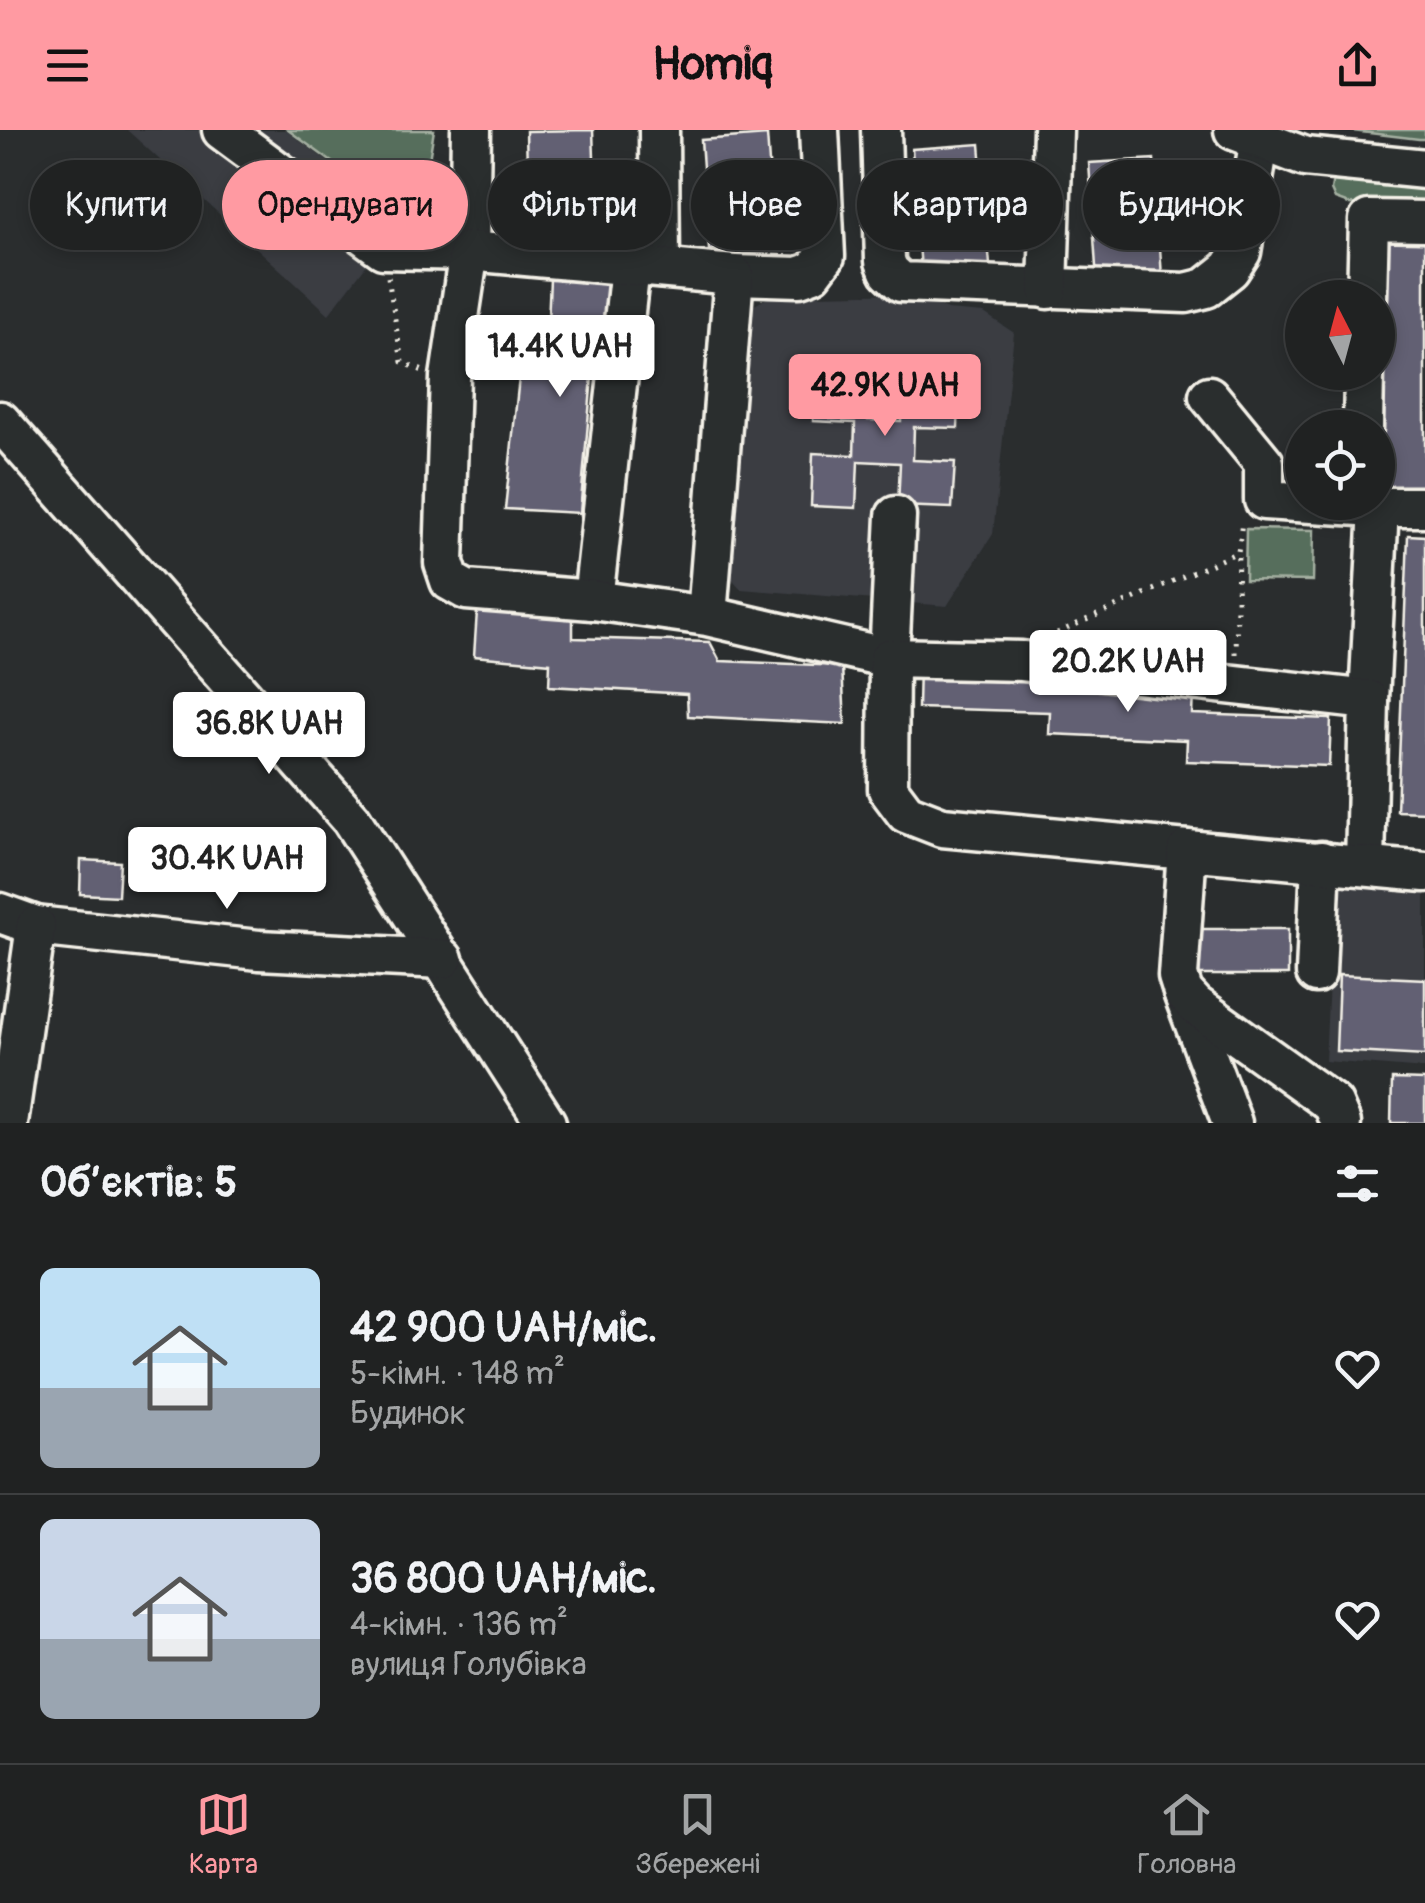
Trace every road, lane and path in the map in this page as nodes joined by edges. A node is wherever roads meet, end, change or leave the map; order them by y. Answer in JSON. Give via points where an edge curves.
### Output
{"nodes":[{"id":1,"x":222,"y":130,"type":"edge"},
{"id":2,"x":471,"y":130,"type":"edge"},
{"id":3,"x":659,"y":130,"type":"edge"},
{"id":4,"x":818,"y":130,"type":"edge"},
{"id":5,"x":880,"y":130,"type":"edge"},
{"id":6,"x":1053,"y":130,"type":"edge"},
{"id":7,"x":1247,"y":134,"type":"edge"},
{"id":8,"x":263,"y":160,"type":"edge"},
{"id":9,"x":1425,"y":169,"type":"edge"},
{"id":10,"x":1425,"y":221,"type":"edge"},
{"id":11,"x":383,"y":250,"type":"edge"},
{"id":12,"x":426,"y":250,"type":"edge"},
{"id":13,"x":469,"y":251,"type":"junction"},
{"id":14,"x":645,"y":268,"type":"junction"},
{"id":15,"x":734,"y":275,"type":"junction"},
{"id":16,"x":1367,"y":280,"type":"edge"},
{"id":17,"x":1048,"y":288,"type":"junction"},
{"id":18,"x":450,"y":377,"type":"junction"},
{"id":19,"x":1209,"y":396,"type":"dead end"},
{"id":20,"x":0,"y":421,"type":"edge"},
{"id":21,"x":1285,"y":501,"type":"edge"},
{"id":22,"x":1395,"y":506,"type":"edge"},
{"id":23,"x":1425,"y":507,"type":"edge"},
{"id":24,"x":1243,"y":509,"type":"dead end"},
{"id":25,"x":896,"y":516,"type":"dead end"},
{"id":26,"x":1366,"y":520,"type":"edge"},
{"id":27,"x":1238,"y":552,"type":"junction"},
{"id":28,"x":592,"y":600,"type":"junction"},
{"id":29,"x":708,"y":616,"type":"junction"},
{"id":30,"x":1046,"y":637,"type":"dead end"},
{"id":31,"x":889,"y":658,"type":"junction"},
{"id":32,"x":1235,"y":685,"type":"junction"},
{"id":33,"x":1369,"y":700,"type":"junction"},
{"id":34,"x":1187,"y":850,"type":"junction"},
{"id":35,"x":1321,"y":862,"type":"junction"},
{"id":36,"x":1364,"y":865,"type":"junction"},
{"id":37,"x":1425,"y":872,"type":"edge"},
{"id":38,"x":0,"y":913,"type":"edge"},
{"id":39,"x":36,"y":926,"type":"junction"},
{"id":40,"x":442,"y":959,"type":"junction"},
{"id":41,"x":1316,"y":973,"type":"dead end"},
{"id":42,"x":1183,"y":992,"type":"junction"},
{"id":43,"x":8,"y":1123,"type":"edge"},
{"id":44,"x":546,"y":1123,"type":"edge"},
{"id":45,"x":1232,"y":1123,"type":"edge"},
{"id":46,"x":1341,"y":1123,"type":"edge"}],
"edges":[{"from":1,"to":8,"type":"street"},
{"from":2,"to":13,"type":"street"},
{"from":3,"to":14,"type":"street"},
{"from":4,"to":15,"type":"street","via":[[824,256],[814,272],[799,277]]},
{"from":5,"to":17,"type":"street","via":[[888,271],[900,282]]},
{"from":6,"to":17,"type":"street"},
{"from":7,"to":9,"type":"street","via":[[1305,157]]},
{"from":7,"to":17,"type":"street","via":[[1241,252],[1206,288]]},
{"from":10,"to":16,"type":"street","via":[[1369,220]]},
{"from":11,"to":18,"type":"path","via":[[402,362]]},
{"from":12,"to":13,"type":"street"},
{"from":13,"to":14,"type":"street"},
{"from":13,"to":18,"type":"street"},
{"from":14,"to":15,"type":"street"},
{"from":14,"to":28,"type":"street"},
{"from":15,"to":29,"type":"street"},
{"from":18,"to":28,"type":"street","via":[[444,563],[450,581],[466,590]]},
{"from":19,"to":21,"type":"street","via":[[1264,464],[1264,500]]},
{"from":20,"to":40,"type":"street","via":[[351,819]]},
{"from":22,"to":23,"type":"street"},
{"from":24,"to":27,"type":"path"},
{"from":25,"to":31,"type":"street"},
{"from":26,"to":33,"type":"street"},
{"from":27,"to":30,"type":"path"},
{"from":27,"to":32,"type":"path"},
{"from":28,"to":29,"type":"street"},
{"from":29,"to":31,"type":"street"},
{"from":31,"to":32,"type":"street","via":[[1022,661]]},
{"from":31,"to":34,"type":"street","via":[[888,789],[906,813],[942,827]]},
{"from":32,"to":33,"type":"street"},
{"from":33,"to":36,"type":"street"},
{"from":34,"to":35,"type":"street"},
{"from":34,"to":42,"type":"street","via":[[1178,976]]},
{"from":35,"to":36,"type":"street"},
{"from":35,"to":41,"type":"street"},
{"from":36,"to":37,"type":"street"},
{"from":38,"to":39,"type":"street"},
{"from":39,"to":40,"type":"street","via":[[259,950]]},
{"from":39,"to":43,"type":"street"},
{"from":40,"to":44,"type":"street"},
{"from":42,"to":45,"type":"street"},
{"from":42,"to":46,"type":"street","via":[[1333,1104]]}]}
